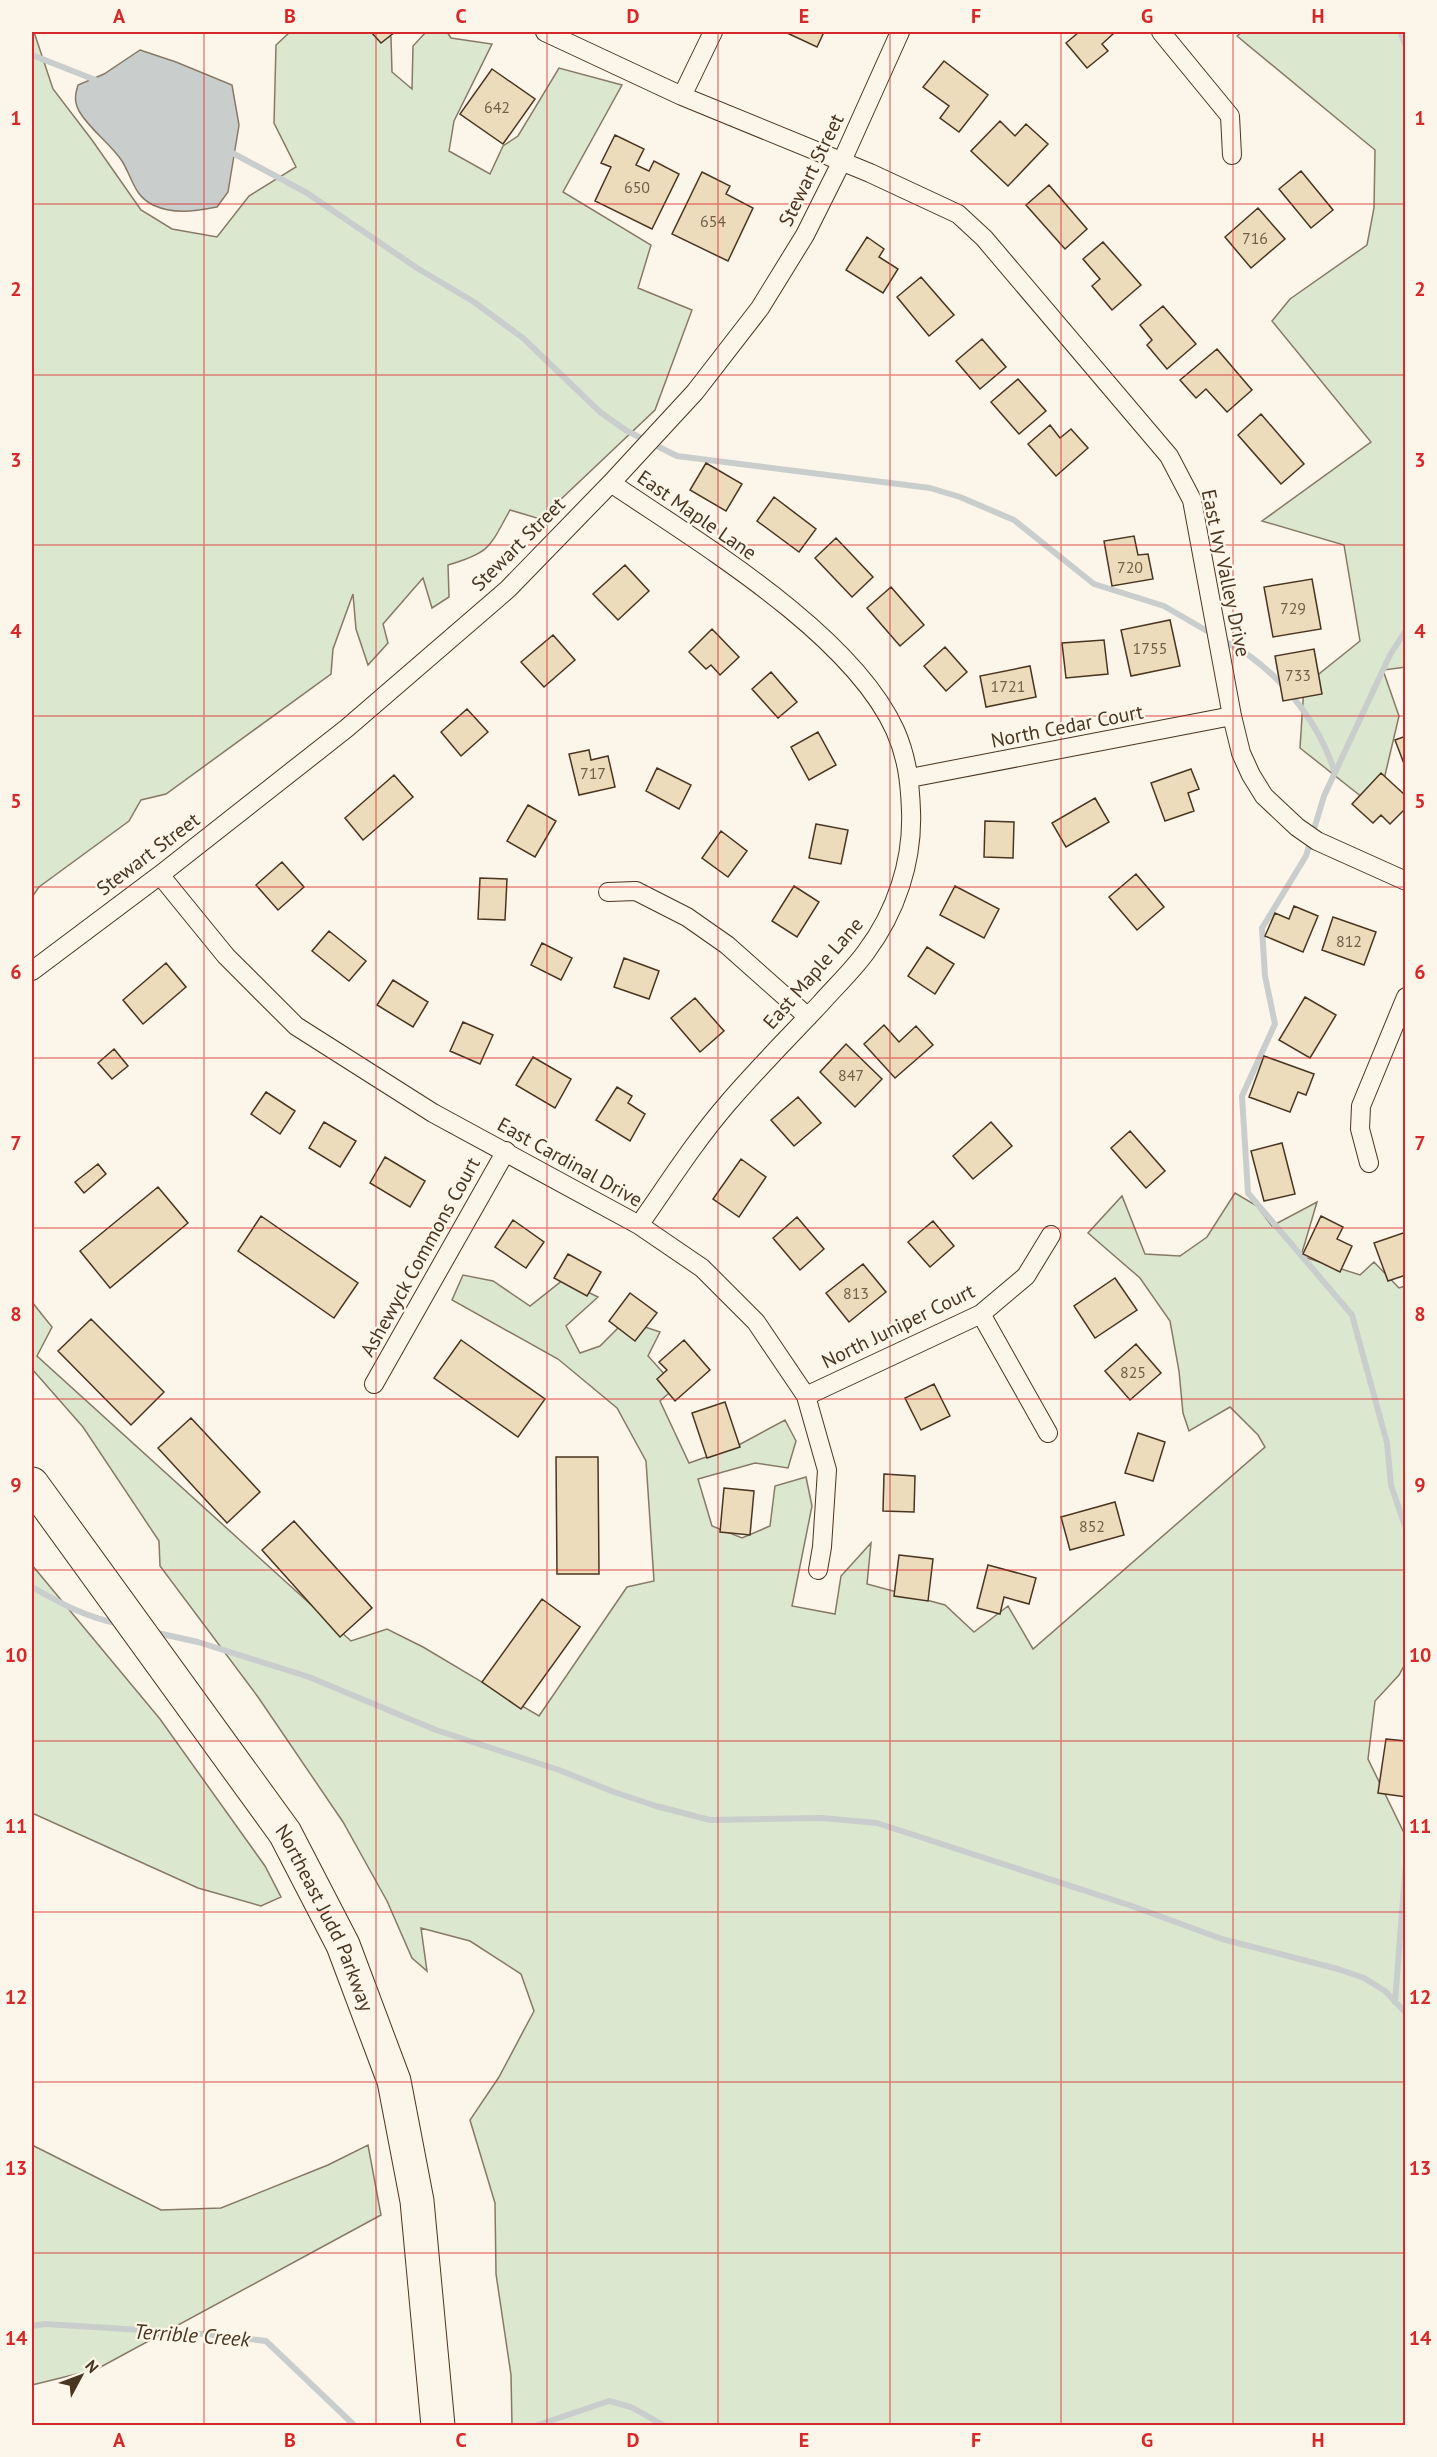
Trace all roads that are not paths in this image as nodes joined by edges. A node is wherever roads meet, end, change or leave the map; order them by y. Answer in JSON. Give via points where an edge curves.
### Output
{"nodes":[{"id":1,"x":545,"y":32,"type":"edge"},
{"id":2,"x":713,"y":32,"type":"edge"},
{"id":3,"x":900,"y":32,"type":"edge"},
{"id":4,"x":1161,"y":32,"type":"edge"},
{"id":5,"x":682,"y":96,"type":"junction"},
{"id":6,"x":1232,"y":155,"type":"dead end"},
{"id":7,"x":842,"y":161,"type":"junction"},
{"id":8,"x":611,"y":483,"type":"junction"},
{"id":9,"x":1232,"y":716,"type":"junction"},
{"id":10,"x":910,"y":778,"type":"junction"},
{"id":11,"x":160,"y":875,"type":"junction"},
{"id":12,"x":1406,"y":881,"type":"edge"},
{"id":13,"x":608,"y":892,"type":"dead end"},
{"id":14,"x":32,"y":971,"type":"edge"},
{"id":15,"x":1406,"y":997,"type":"edge"},
{"id":16,"x":808,"y":1017,"type":"junction"},
{"id":17,"x":506,"y":1151,"type":"junction"},
{"id":18,"x":1369,"y":1163,"type":"dead end"},
{"id":19,"x":639,"y":1225,"type":"junction"},
{"id":20,"x":1051,"y":1235,"type":"dead end"},
{"id":21,"x":981,"y":1314,"type":"junction"},
{"id":22,"x":374,"y":1384,"type":"dead end"},
{"id":23,"x":806,"y":1396,"type":"junction"},
{"id":24,"x":1048,"y":1433,"type":"dead end"},
{"id":25,"x":32,"y":1484,"type":"edge"},
{"id":26,"x":818,"y":1570,"type":"dead end"},
{"id":27,"x":438,"y":2426,"type":"edge"}],
"edges":[{"from":1,"to":5,"type":"street","name":"East Ivy Valley Drive"},
{"from":2,"to":5,"type":"street"},
{"from":3,"to":7,"type":"street","name":"Stewart Street"},
{"from":4,"to":6,"type":"street","via":[[1230,116]]},
{"from":5,"to":7,"type":"street","name":"East Ivy Valley Drive"},
{"from":7,"to":8,"type":"street","name":"Stewart Street","via":[[805,235],[760,308],[695,392]]},
{"from":7,"to":9,"type":"street","name":"East Ivy Valley Drive","via":[[958,214],[984,238],[1169,456],[1192,500]]},
{"from":8,"to":10,"type":"street","name":"East Maple Lane","via":[[728,562],[845,660],[894,728]]},
{"from":8,"to":11,"type":"street","name":"Stewart Street","via":[[499,597],[347,728]]},
{"from":9,"to":10,"type":"street","name":"North Cedar Court"},
{"from":9,"to":12,"type":"street","name":"East Ivy Valley Drive","via":[[1251,775],[1280,813],[1317,841]]},
{"from":10,"to":16,"type":"street","name":"East Maple Lane","via":[[912,832],[906,867],[892,907],[866,952]]},
{"from":11,"to":14,"type":"street","name":"Stewart Street"},
{"from":11,"to":17,"type":"street","name":"East Cardinal Drive","via":[[226,956],[296,1026],[434,1113]]},
{"from":13,"to":16,"type":"street","via":[[636,891],[687,917],[726,945]]},
{"from":15,"to":18,"type":"street","via":[[1361,1106],[1360,1129]]},
{"from":16,"to":19,"type":"street","name":"East Maple Lane","via":[[728,1103]]},
{"from":17,"to":19,"type":"street","name":"East Cardinal Drive"},
{"from":17,"to":22,"type":"street","name":"Ashewyck Commons Court"},
{"from":19,"to":23,"type":"street","name":"East Cardinal Drive","via":[[702,1268],[756,1322]]},
{"from":20,"to":21,"type":"street","name":"North Juniper Court","via":[[1026,1276]]},
{"from":21,"to":23,"type":"street","name":"North Juniper Court"},
{"from":21,"to":24,"type":"street"},
{"from":23,"to":26,"type":"street","name":"East Cardinal Drive","via":[[826,1470]]},
{"from":25,"to":27,"type":"highway","name":"Northeast Judd Parkway","via":[[285,1833],[344,1945],[394,2081],[417,2201]]}]}
